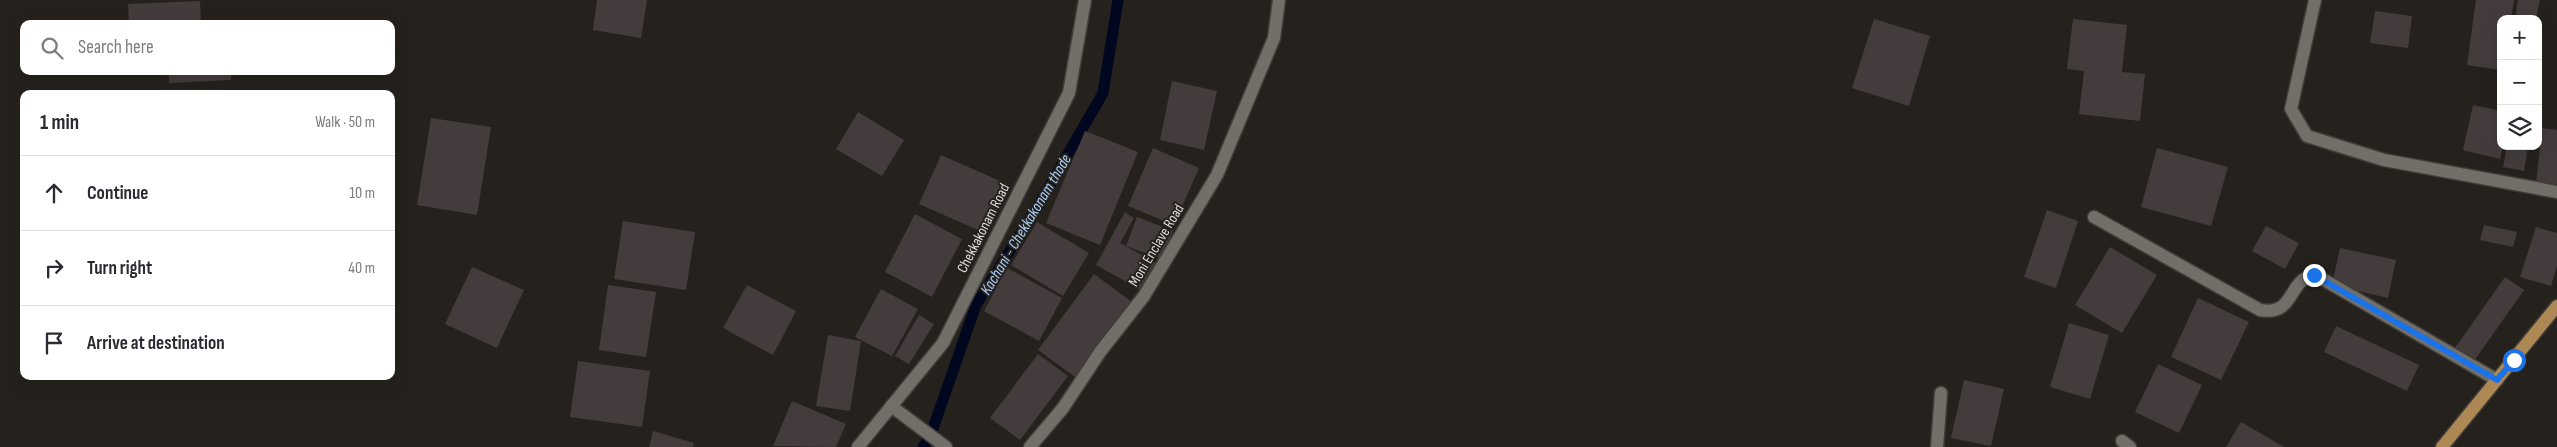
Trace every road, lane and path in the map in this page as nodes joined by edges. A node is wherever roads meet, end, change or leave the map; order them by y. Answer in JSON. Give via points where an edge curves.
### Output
{"nodes":[{"id":1,"x":1085,"y":0,"type":"edge"},
{"id":2,"x":1279,"y":0,"type":"edge"},
{"id":3,"x":2315,"y":0,"type":"edge"},
{"id":4,"x":2557,"y":192,"type":"edge"},
{"id":5,"x":2094,"y":217,"type":"dead end"},
{"id":6,"x":2557,"y":306,"type":"edge"},
{"id":7,"x":2497,"y":380,"type":"junction"},
{"id":8,"x":1941,"y":392,"type":"dead end"},
{"id":9,"x":891,"y":406,"type":"junction"},
{"id":10,"x":858,"y":447,"type":"edge"},
{"id":11,"x":946,"y":447,"type":"edge"},
{"id":12,"x":1030,"y":447,"type":"edge"},
{"id":13,"x":1936,"y":447,"type":"edge"},
{"id":14,"x":2442,"y":447,"type":"edge"}],
"edges":[{"from":1,"to":9,"type":"street","name":"Chekkakonam Road","via":[[1069,93],[943,344]]},
{"from":2,"to":12,"type":"street","name":"Moni Enclave Road","via":[[1274,38],[1217,175],[1144,296],[1100,352],[1063,408]]},
{"from":3,"to":4,"type":"street","via":[[2291,109],[2307,136],[2384,160]]},
{"from":5,"to":7,"type":"street","via":[[2260,310],[2278,310],[2301,282],[2314,275]]},
{"from":6,"to":7,"type":"main road"},
{"from":7,"to":14,"type":"main road"},
{"from":8,"to":13,"type":"street"},
{"from":9,"to":10,"type":"street","name":"Chekkakonam Road"},
{"from":9,"to":11,"type":"street"}]}
